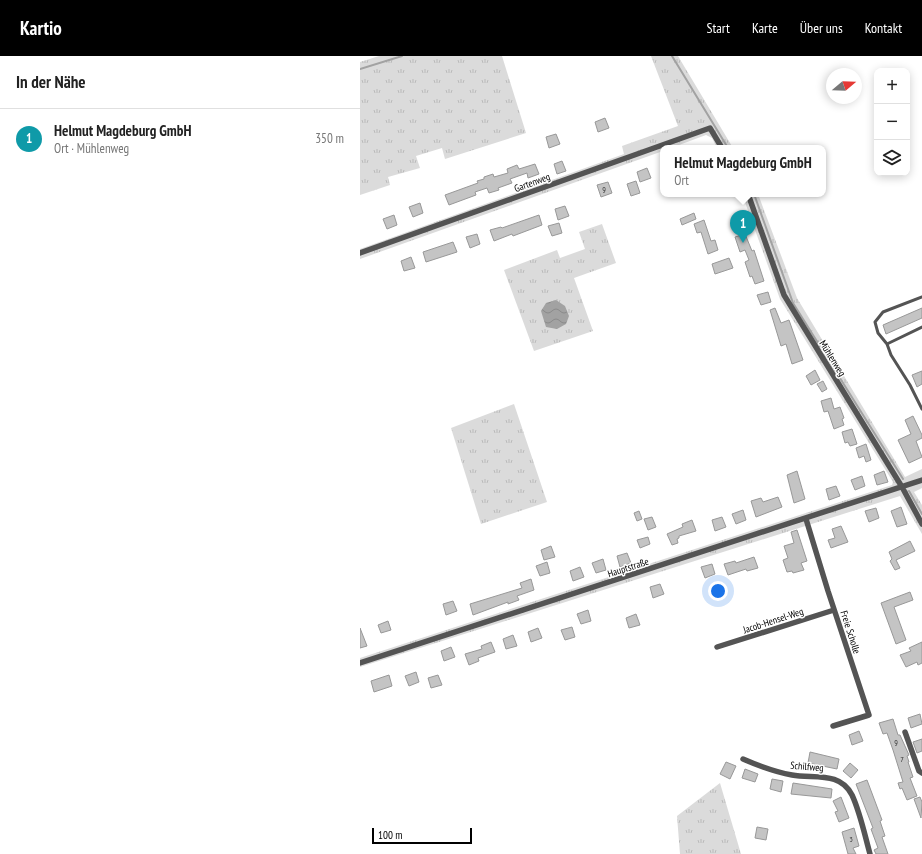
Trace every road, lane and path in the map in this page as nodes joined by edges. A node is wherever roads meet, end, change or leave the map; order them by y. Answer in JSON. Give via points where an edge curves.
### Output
{"nodes":[{"id":1,"x":662,"y":145,"type":"edge"},
{"id":2,"x":720,"y":145,"type":"edge"},
{"id":3,"x":660,"y":146,"type":"edge"},
{"id":4,"x":749,"y":197,"type":"edge"},
{"id":5,"x":360,"y":253,"type":"edge"},
{"id":6,"x":922,"y":297,"type":"edge"},
{"id":7,"x":922,"y":327,"type":"edge"},
{"id":8,"x":887,"y":344,"type":"junction"},
{"id":9,"x":922,"y":409,"type":"edge"},
{"id":10,"x":922,"y":480,"type":"edge"},
{"id":11,"x":902,"y":488,"type":"junction"},
{"id":12,"x":806,"y":519,"type":"junction"},
{"id":13,"x":922,"y":524,"type":"edge"},
{"id":14,"x":834,"y":610,"type":"junction"},
{"id":15,"x":717,"y":647,"type":"dead end"},
{"id":16,"x":360,"y":663,"type":"edge"},
{"id":17,"x":833,"y":726,"type":"dead end"},
{"id":18,"x":906,"y":732,"type":"dead end"},
{"id":19,"x":743,"y":759,"type":"dead end"},
{"id":20,"x":922,"y":759,"type":"edge"},
{"id":21,"x":916,"y":761,"type":"junction"},
{"id":22,"x":922,"y":773,"type":"edge"},
{"id":23,"x":870,"y":854,"type":"edge"}],
"edges":[{"from":1,"to":2,"type":"street","name":"Gartenweg","via":[[710,128]]},
{"from":3,"to":5,"type":"street","name":"Gartenweg"},
{"from":4,"to":11,"type":"street","name":"Mühlenweg","via":[[784,295]]},
{"from":6,"to":8,"type":"lane","via":[[883,312],[874,322],[878,333]]},
{"from":7,"to":8,"type":"lane"},
{"from":8,"to":9,"type":"lane"},
{"from":10,"to":11,"type":"street","name":"Hauptstraße"},
{"from":11,"to":12,"type":"street","name":"Hauptstraße"},
{"from":11,"to":13,"type":"street","name":"Mühlenweg"},
{"from":12,"to":14,"type":"street","name":"Freie Scholle"},
{"from":12,"to":16,"type":"street","name":"Hauptstraße"},
{"from":14,"to":15,"type":"street","name":"Jacob-Hensel-Weg"},
{"from":14,"to":17,"type":"street","name":"Freie Scholle","via":[[869,715]]},
{"from":18,"to":21,"type":"street"},
{"from":19,"to":23,"type":"street","name":"Schilfweg","via":[[766,769],[794,775],[828,777],[843,784],[852,795]]},
{"from":20,"to":21,"type":"street"},
{"from":21,"to":22,"type":"street"}]}
